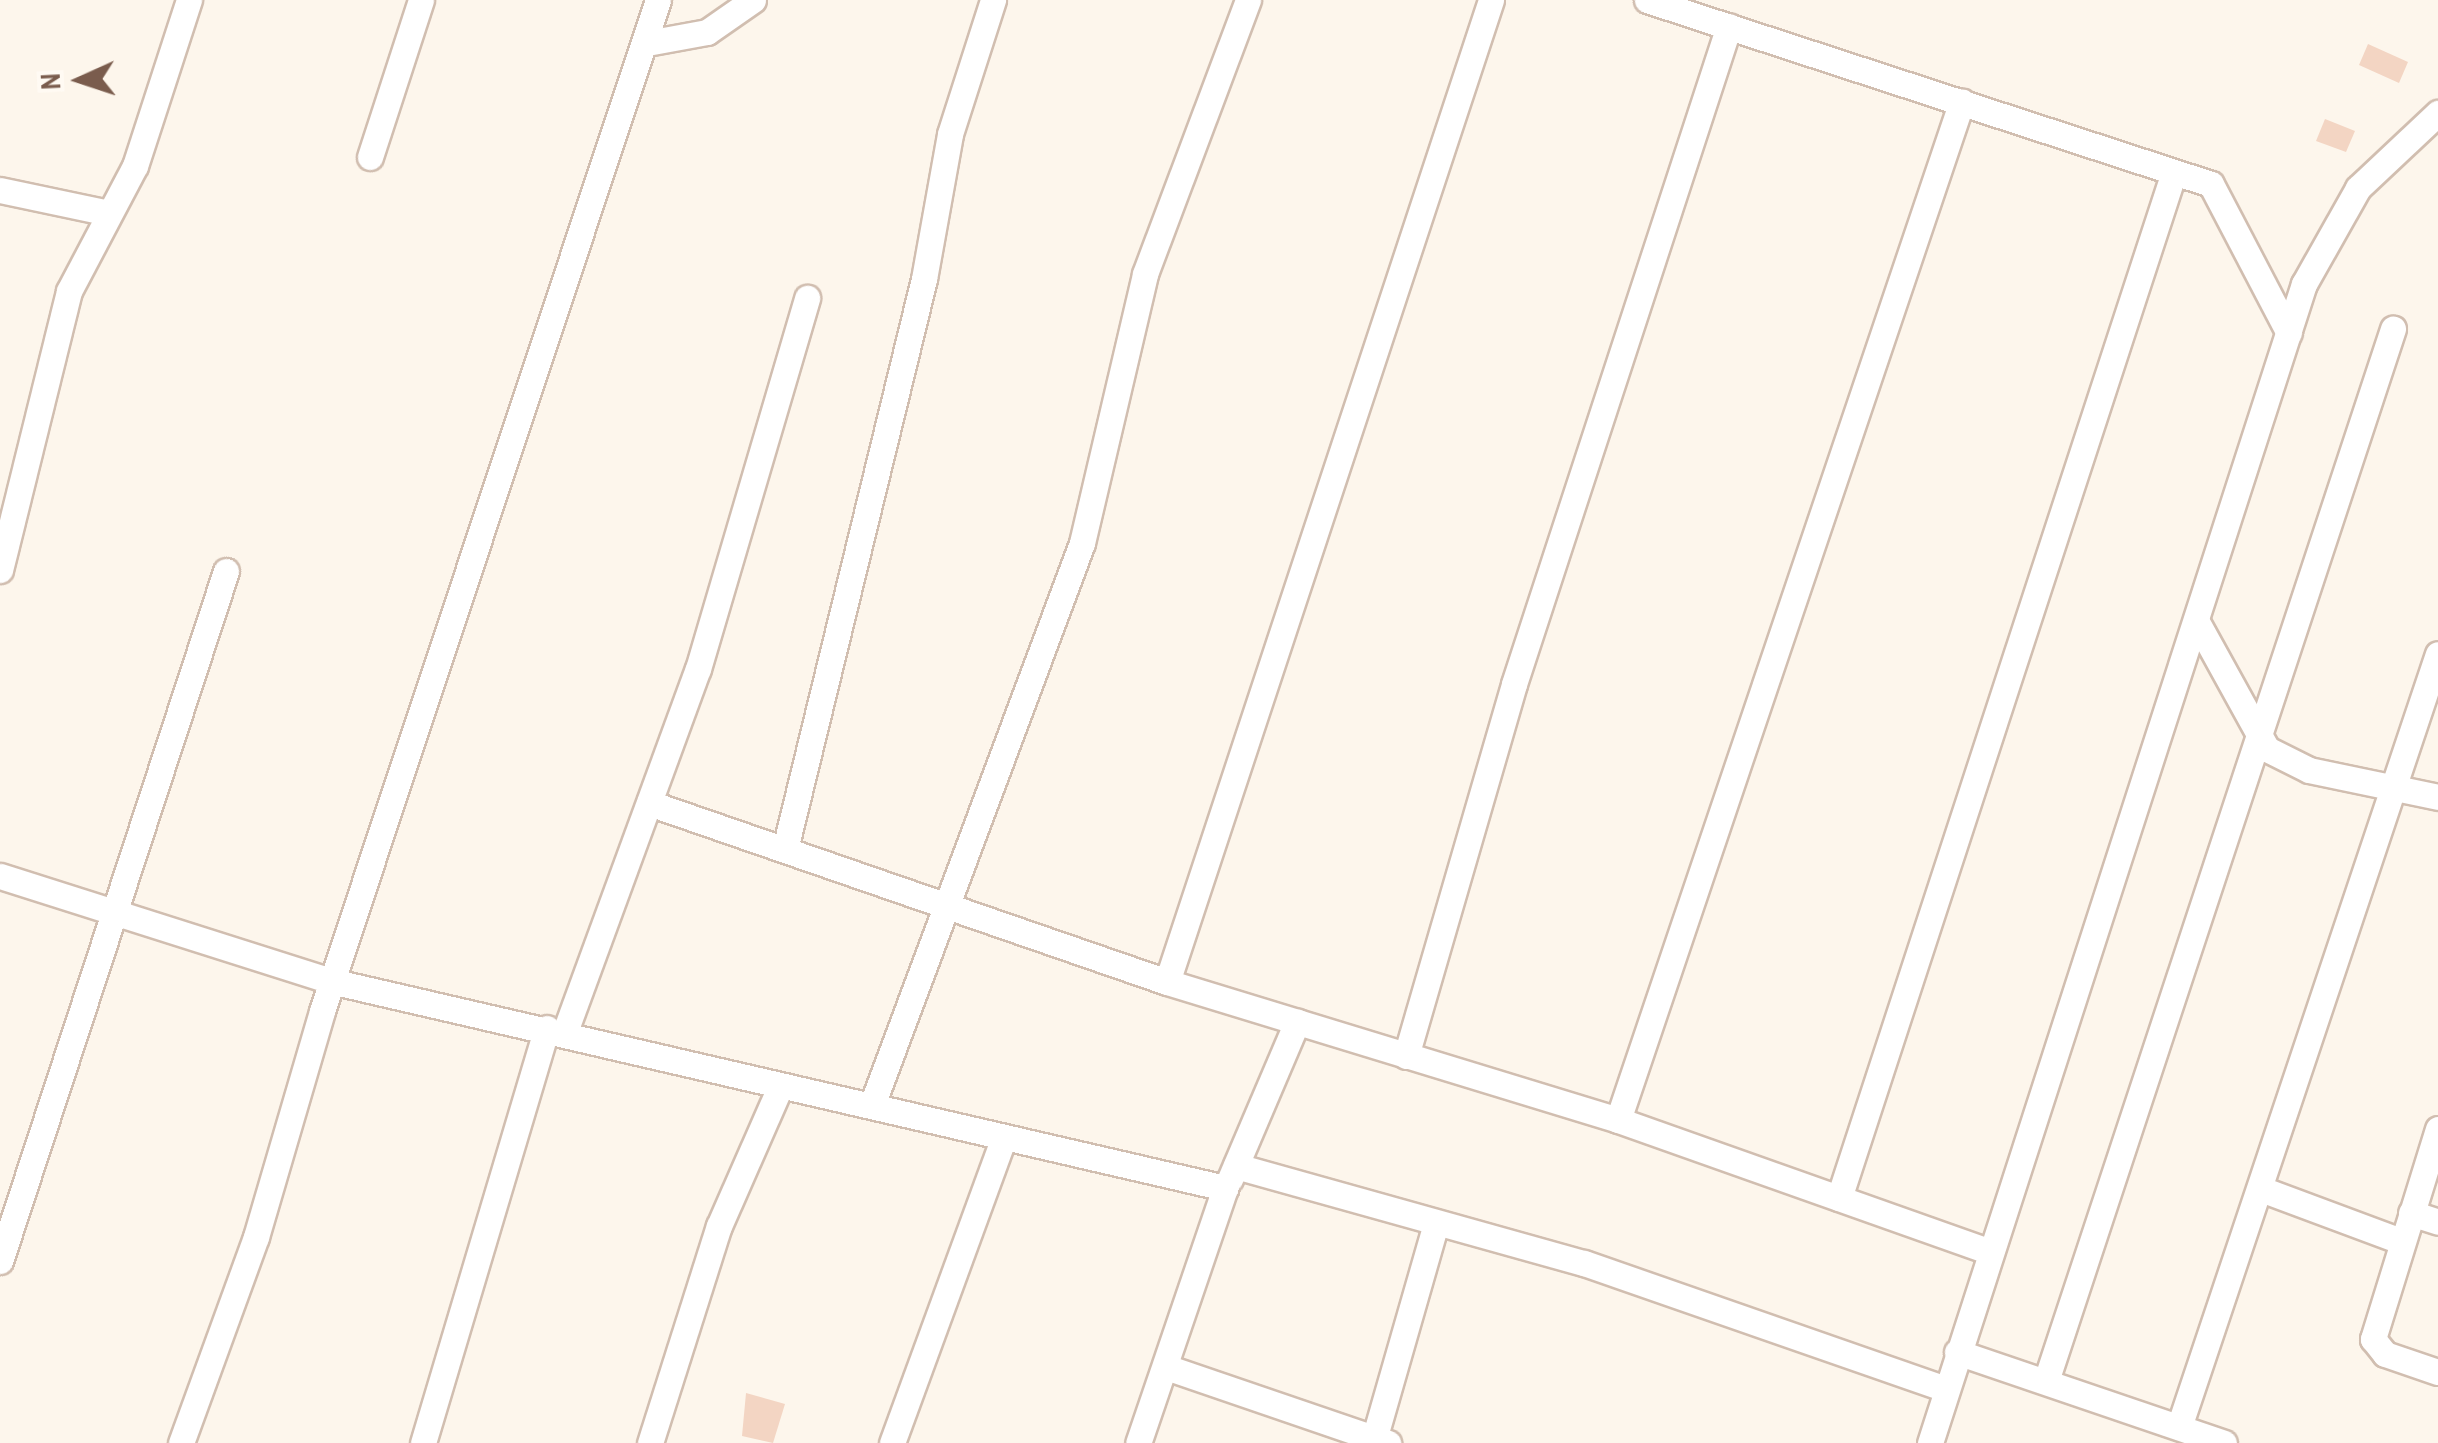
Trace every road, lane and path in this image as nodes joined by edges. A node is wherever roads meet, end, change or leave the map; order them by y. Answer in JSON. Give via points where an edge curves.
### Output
{"nodes":[{"id":1,"x":188,"y":0,"type":"edge"},
{"id":2,"x":422,"y":0,"type":"edge"},
{"id":3,"x":658,"y":0,"type":"edge"},
{"id":4,"x":753,"y":0,"type":"edge"},
{"id":5,"x":993,"y":0,"type":"edge"},
{"id":6,"x":1248,"y":0,"type":"edge"},
{"id":7,"x":1491,"y":0,"type":"edge"},
{"id":8,"x":1647,"y":0,"type":"edge"},
{"id":9,"x":1678,"y":5,"type":"edge"},
{"id":10,"x":1728,"y":26,"type":"junction"},
{"id":11,"x":647,"y":43,"type":"junction"},
{"id":12,"x":1962,"y":101,"type":"junction"},
{"id":13,"x":2438,"y":112,"type":"edge"},
{"id":14,"x":370,"y":157,"type":"dead end"},
{"id":15,"x":2174,"y":172,"type":"junction"},
{"id":16,"x":0,"y":190,"type":"edge"},
{"id":17,"x":109,"y":213,"type":"junction"},
{"id":18,"x":807,"y":298,"type":"dead end"},
{"id":19,"x":2392,"y":329,"type":"dead end"},
{"id":20,"x":2289,"y":333,"type":"junction"},
{"id":21,"x":0,"y":570,"type":"edge"},
{"id":22,"x":226,"y":571,"type":"dead end"},
{"id":23,"x":2197,"y":622,"type":"junction"},
{"id":24,"x":2438,"y":654,"type":"edge"},
{"id":25,"x":2258,"y":738,"type":"junction"},
{"id":26,"x":2392,"y":786,"type":"junction"},
{"id":27,"x":2438,"y":797,"type":"edge"},
{"id":28,"x":649,"y":803,"type":"junction"},
{"id":29,"x":784,"y":850,"type":"junction"},
{"id":30,"x":0,"y":876,"type":"edge"},
{"id":31,"x":946,"y":905,"type":"junction"},
{"id":32,"x":110,"y":911,"type":"junction"},
{"id":33,"x":335,"y":982,"type":"junction"},
{"id":34,"x":1167,"y":982,"type":"junction"},
{"id":35,"x":1297,"y":1022,"type":"junction"},
{"id":36,"x":557,"y":1028,"type":"junction"},
{"id":37,"x":1406,"y":1056,"type":"junction"},
{"id":38,"x":779,"y":1089,"type":"junction"},
{"id":39,"x":872,"y":1104,"type":"junction"},
{"id":40,"x":1618,"y":1120,"type":"junction"},
{"id":41,"x":2438,"y":1128,"type":"edge"},
{"id":42,"x":1002,"y":1142,"type":"junction"},
{"id":43,"x":1231,"y":1177,"type":"junction"},
{"id":44,"x":2261,"y":1189,"type":"junction"},
{"id":45,"x":1840,"y":1198,"type":"junction"},
{"id":46,"x":2411,"y":1213,"type":"junction"},
{"id":47,"x":2438,"y":1222,"type":"edge"},
{"id":48,"x":1436,"y":1223,"type":"junction"},
{"id":49,"x":2401,"y":1241,"type":"junction"},
{"id":50,"x":1990,"y":1252,"type":"junction"},
{"id":51,"x":0,"y":1261,"type":"edge"},
{"id":52,"x":1957,"y":1352,"type":"junction"},
{"id":53,"x":1166,"y":1367,"type":"junction"},
{"id":54,"x":2438,"y":1372,"type":"edge"},
{"id":55,"x":2047,"y":1378,"type":"junction"},
{"id":56,"x":1946,"y":1390,"type":"junction"},
{"id":57,"x":2179,"y":1427,"type":"junction"},
{"id":58,"x":1379,"y":1442,"type":"edge"},
{"id":59,"x":180,"y":1443,"type":"edge"},
{"id":60,"x":423,"y":1443,"type":"edge"},
{"id":61,"x":650,"y":1443,"type":"edge"},
{"id":62,"x":892,"y":1443,"type":"edge"},
{"id":63,"x":1138,"y":1443,"type":"edge"},
{"id":64,"x":1930,"y":1443,"type":"edge"},
{"id":65,"x":2224,"y":1443,"type":"edge"}],
"edges":[{"from":1,"to":17,"type":"street","via":[[135,166]]},
{"from":2,"to":14,"type":"street"},
{"from":3,"to":11,"type":"street"},
{"from":4,"to":11,"type":"street","via":[[707,32]]},
{"from":5,"to":29,"type":"street","via":[[950,134],[924,279]]},
{"from":6,"to":31,"type":"street","via":[[1144,274],[1082,542]]},
{"from":7,"to":34,"type":"street"},
{"from":8,"to":9,"type":"street"},
{"from":9,"to":10,"type":"street"},
{"from":10,"to":12,"type":"street"},
{"from":10,"to":37,"type":"street","via":[[1514,684]]},
{"from":11,"to":33,"type":"street"},
{"from":12,"to":15,"type":"street"},
{"from":12,"to":40,"type":"street"},
{"from":13,"to":20,"type":"street","via":[[2334,219]]},
{"from":15,"to":20,"type":"street","via":[[2211,184]]},
{"from":15,"to":45,"type":"street"},
{"from":16,"to":17,"type":"street"},
{"from":17,"to":21,"type":"street","via":[[69,291]]},
{"from":18,"to":28,"type":"street","via":[[698,669]]},
{"from":19,"to":25,"type":"street"},
{"from":20,"to":23,"type":"street"},
{"from":22,"to":32,"type":"street"},
{"from":23,"to":25,"type":"street"},
{"from":23,"to":50,"type":"street"},
{"from":24,"to":26,"type":"street"},
{"from":25,"to":26,"type":"street","via":[[2309,770]]},
{"from":25,"to":55,"type":"street"},
{"from":26,"to":27,"type":"street"},
{"from":26,"to":44,"type":"street"},
{"from":28,"to":29,"type":"street"},
{"from":28,"to":36,"type":"street"},
{"from":29,"to":31,"type":"street"},
{"from":30,"to":32,"type":"street"},
{"from":31,"to":34,"type":"street"},
{"from":31,"to":39,"type":"street"},
{"from":32,"to":33,"type":"street"},
{"from":32,"to":51,"type":"street"},
{"from":33,"to":36,"type":"street"},
{"from":33,"to":59,"type":"street"},
{"from":34,"to":35,"type":"street"},
{"from":35,"to":37,"type":"street"},
{"from":35,"to":43,"type":"street"},
{"from":36,"to":38,"type":"street"},
{"from":36,"to":60,"type":"street"},
{"from":37,"to":40,"type":"street"},
{"from":38,"to":39,"type":"street"},
{"from":38,"to":61,"type":"street","via":[[718,1226]]},
{"from":39,"to":42,"type":"street"},
{"from":40,"to":45,"type":"street"},
{"from":41,"to":46,"type":"street"},
{"from":42,"to":43,"type":"street"},
{"from":42,"to":62,"type":"street"},
{"from":43,"to":48,"type":"street"},
{"from":43,"to":53,"type":"street"},
{"from":44,"to":49,"type":"street"},
{"from":44,"to":57,"type":"street"},
{"from":45,"to":50,"type":"street"},
{"from":46,"to":47,"type":"street"},
{"from":46,"to":49,"type":"street"},
{"from":48,"to":56,"type":"street","via":[[1584,1263]]},
{"from":48,"to":58,"type":"street"},
{"from":49,"to":54,"type":"street","via":[[2373,1339],[2384,1354]]},
{"from":50,"to":52,"type":"street"},
{"from":52,"to":55,"type":"street"},
{"from":52,"to":56,"type":"street"},
{"from":53,"to":58,"type":"street"},
{"from":53,"to":63,"type":"street"},
{"from":55,"to":57,"type":"street"},
{"from":56,"to":64,"type":"street"},
{"from":57,"to":65,"type":"street"}]}
